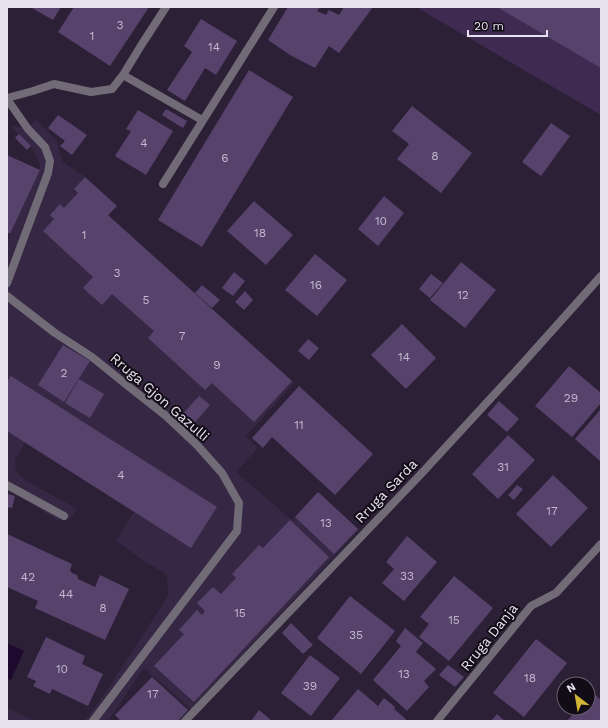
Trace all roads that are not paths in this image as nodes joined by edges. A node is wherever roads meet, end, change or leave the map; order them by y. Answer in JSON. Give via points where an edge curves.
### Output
{"nodes":[{"id":1,"x":166,"y":7,"type":"edge"},
{"id":2,"x":274,"y":7,"type":"edge"},
{"id":3,"x":123,"y":75,"type":"junction"},
{"id":4,"x":7,"y":99,"type":"edge"},
{"id":5,"x":202,"y":120,"type":"junction"},
{"id":6,"x":163,"y":184,"type":"dead end"},
{"id":7,"x":601,"y":276,"type":"edge"},
{"id":8,"x":7,"y":283,"type":"edge"},
{"id":9,"x":7,"y":296,"type":"edge"},
{"id":10,"x":7,"y":485,"type":"edge"},
{"id":11,"x":64,"y":516,"type":"dead end"},
{"id":12,"x":601,"y":544,"type":"edge"},
{"id":13,"x":93,"y":721,"type":"edge"},
{"id":14,"x":185,"y":721,"type":"edge"},
{"id":15,"x":437,"y":721,"type":"edge"}],
"edges":[{"from":1,"to":3,"type":"street"},
{"from":2,"to":5,"type":"street"},
{"from":3,"to":4,"type":"street","via":[[112,88],[91,92],[54,84]]},
{"from":3,"to":5,"type":"street"},
{"from":4,"to":8,"type":"street","via":[[28,129],[45,147],[50,161],[48,173]]},
{"from":5,"to":6,"type":"street"},
{"from":7,"to":14,"type":"street","name":"Rruga Sarda","via":[[426,468]]},
{"from":9,"to":13,"type":"street","name":"Rruga Gjon Gazulli","via":[[55,333],[92,357],[164,415],[197,445],[222,473],[239,502],[237,531]]},
{"from":10,"to":11,"type":"street"},
{"from":12,"to":15,"type":"street","name":"Rruga Danja","via":[[556,593],[531,606]]}]}
